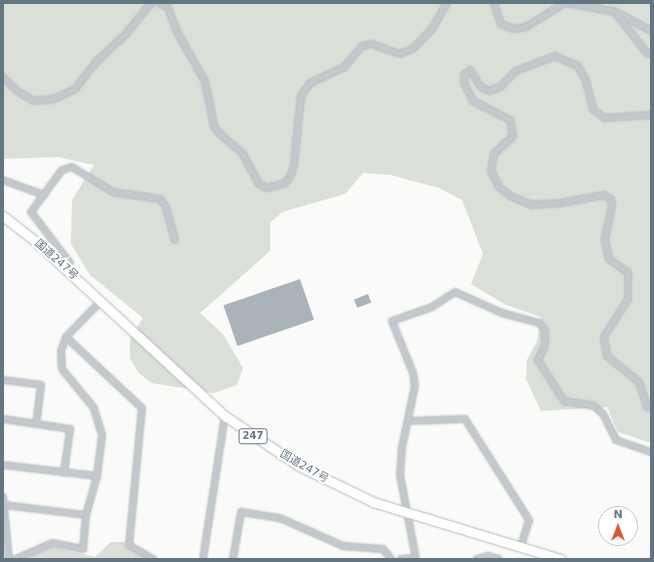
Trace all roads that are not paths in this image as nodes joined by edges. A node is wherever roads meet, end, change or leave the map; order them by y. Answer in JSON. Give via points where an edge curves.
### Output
{"nodes":[{"id":1,"x":151,"y":3,"type":"edge"},
{"id":2,"x":159,"y":3,"type":"edge"},
{"id":3,"x":446,"y":3,"type":"edge"},
{"id":4,"x":494,"y":3,"type":"edge"},
{"id":5,"x":566,"y":3,"type":"edge"},
{"id":6,"x":616,"y":12,"type":"junction"},
{"id":7,"x":651,"y":31,"type":"edge"},
{"id":8,"x":651,"y":54,"type":"edge"},
{"id":9,"x":3,"y":77,"type":"edge"},
{"id":10,"x":651,"y":115,"type":"edge"},
{"id":11,"x":3,"y":180,"type":"edge"},
{"id":12,"x":44,"y":195,"type":"junction"},
{"id":13,"x":3,"y":216,"type":"edge"},
{"id":14,"x":175,"y":240,"type":"dead end"},
{"id":15,"x":66,"y":269,"type":"junction"},
{"id":16,"x":101,"y":301,"type":"junction"},
{"id":17,"x":66,"y":337,"type":"junction"},
{"id":18,"x":3,"y":380,"type":"edge"},
{"id":19,"x":651,"y":408,"type":"edge"},
{"id":20,"x":225,"y":416,"type":"junction"},
{"id":21,"x":3,"y":419,"type":"edge"},
{"id":22,"x":408,"y":422,"type":"junction"},
{"id":23,"x":36,"y":424,"type":"junction"},
{"id":24,"x":651,"y":452,"type":"edge"},
{"id":25,"x":3,"y":465,"type":"edge"},
{"id":26,"x":64,"y":473,"type":"junction"},
{"id":27,"x":97,"y":476,"type":"junction"},
{"id":28,"x":3,"y":498,"type":"edge"},
{"id":29,"x":4,"y":505,"type":"edge"},
{"id":30,"x":409,"y":513,"type":"junction"},
{"id":31,"x":86,"y":516,"type":"junction"},
{"id":32,"x":521,"y":547,"type":"junction"},
{"id":33,"x":9,"y":559,"type":"edge"},
{"id":34,"x":16,"y":559,"type":"edge"},
{"id":35,"x":153,"y":559,"type":"edge"},
{"id":36,"x":203,"y":559,"type":"edge"},
{"id":37,"x":233,"y":559,"type":"edge"},
{"id":38,"x":391,"y":559,"type":"edge"},
{"id":39,"x":401,"y":559,"type":"edge"},
{"id":40,"x":416,"y":559,"type":"edge"},
{"id":41,"x":477,"y":559,"type":"edge"},
{"id":42,"x":499,"y":559,"type":"edge"},
{"id":43,"x":560,"y":559,"type":"edge"}],
"edges":[{"from":1,"to":9,"type":"street","via":[[126,34],[95,63],[74,89],[54,99],[34,101],[17,91]]},
{"from":2,"to":3,"type":"street","via":[[168,8],[177,32],[205,81],[214,126],[243,154],[259,184],[266,188],[284,184],[290,177],[294,165],[301,96],[310,83],[344,67],[362,46],[372,44],[400,54],[414,48],[432,29]]},
{"from":4,"to":5,"type":"street","via":[[501,24],[514,28],[526,27]]},
{"from":5,"to":6,"type":"street"},
{"from":6,"to":7,"type":"street"},
{"from":6,"to":8,"type":"street","via":[[647,53]]},
{"from":10,"to":19,"type":"street","via":[[604,118],[593,109],[586,81],[578,66],[555,56],[516,71],[500,87],[490,91],[481,87],[470,70],[464,75],[464,83],[473,101],[510,120],[513,136],[494,154],[491,171],[499,187],[512,197],[532,205],[561,203],[604,195],[611,199],[605,240],[609,259],[628,273],[628,299],[604,337],[607,356],[639,382],[647,407]]},
{"from":11,"to":12,"type":"street"},
{"from":12,"to":14,"type":"street","via":[[62,170],[72,167],[112,192],[160,199],[166,207]]},
{"from":12,"to":15,"type":"street","via":[[30,212],[70,263]]},
{"from":13,"to":15,"type":"highway","name":"国道247号","number":"247"},
{"from":15,"to":16,"type":"highway","name":"国道247号","number":"247"},
{"from":16,"to":17,"type":"street"},
{"from":16,"to":20,"type":"highway","name":"国道247号","number":"247"},
{"from":17,"to":27,"type":"street","via":[[61,351],[62,369],[94,408],[102,435]]},
{"from":17,"to":35,"type":"street","via":[[142,408],[128,545]]},
{"from":18,"to":23,"type":"street","via":[[41,385]]},
{"from":20,"to":30,"type":"highway","name":"国道247号","number":"247","via":[[299,466],[345,490]]},
{"from":20,"to":36,"type":"street"},
{"from":21,"to":23,"type":"street"},
{"from":22,"to":24,"type":"street","via":[[415,386],[413,373],[392,320],[432,307],[455,292],[502,312],[539,323],[545,330],[545,345],[538,360],[564,401],[594,406],[603,414],[616,440]]},
{"from":22,"to":30,"type":"street","via":[[402,447],[400,475]]},
{"from":22,"to":32,"type":"street","via":[[465,419],[529,520]]},
{"from":23,"to":26,"type":"street","via":[[70,429]]},
{"from":25,"to":26,"type":"street"},
{"from":26,"to":27,"type":"street"},
{"from":27,"to":31,"type":"street"},
{"from":28,"to":29,"type":"street"},
{"from":29,"to":31,"type":"street"},
{"from":29,"to":33,"type":"street"},
{"from":30,"to":32,"type":"highway","name":"国道247号","number":"247"},
{"from":30,"to":40,"type":"street"},
{"from":31,"to":34,"type":"street","via":[[82,549],[52,543]]},
{"from":32,"to":43,"type":"highway","name":"国道247号","number":"247"},
{"from":37,"to":38,"type":"street","via":[[241,512],[280,518],[343,546],[383,549]]},
{"from":39,"to":40,"type":"street"},
{"from":41,"to":42,"type":"street","via":[[488,556]]}]}
